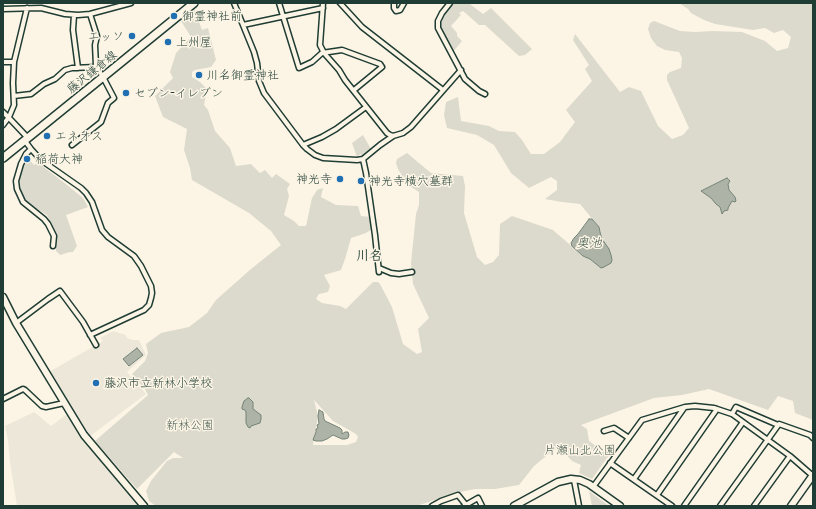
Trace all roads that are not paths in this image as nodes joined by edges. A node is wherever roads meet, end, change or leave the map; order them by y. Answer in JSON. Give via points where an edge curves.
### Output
{"nodes":[{"id":1,"x":131,"y":3,"type":"edge"},
{"id":2,"x":194,"y":3,"type":"edge"},
{"id":3,"x":234,"y":3,"type":"edge"},
{"id":4,"x":280,"y":3,"type":"edge"},
{"id":5,"x":340,"y":3,"type":"edge"},
{"id":6,"x":394,"y":3,"type":"edge"},
{"id":7,"x":404,"y":3,"type":"edge"},
{"id":8,"x":450,"y":3,"type":"edge"},
{"id":9,"x":323,"y":5,"type":"edge"},
{"id":10,"x":27,"y":8,"type":"junction"},
{"id":11,"x":3,"y":9,"type":"edge"},
{"id":12,"x":90,"y":14,"type":"junction"},
{"id":13,"x":74,"y":15,"type":"junction"},
{"id":14,"x":284,"y":16,"type":"junction"},
{"id":15,"x":243,"y":25,"type":"junction"},
{"id":16,"x":324,"y":53,"type":"junction"},
{"id":17,"x":3,"y":62,"type":"edge"},
{"id":18,"x":14,"y":62,"type":"junction"},
{"id":19,"x":96,"y":67,"type":"junction"},
{"id":20,"x":78,"y":68,"type":"junction"},
{"id":21,"x":461,"y":70,"type":"junction"},
{"id":22,"x":103,"y":78,"type":"junction"},
{"id":23,"x":354,"y":90,"type":"junction"},
{"id":24,"x":443,"y":90,"type":"junction"},
{"id":25,"x":485,"y":94,"type":"dead end"},
{"id":26,"x":14,"y":96,"type":"junction"},
{"id":27,"x":366,"y":107,"type":"junction"},
{"id":28,"x":3,"y":112,"type":"edge"},
{"id":29,"x":9,"y":117,"type":"junction"},
{"id":30,"x":3,"y":125,"type":"edge"},
{"id":31,"x":392,"y":136,"type":"junction"},
{"id":32,"x":27,"y":139,"type":"junction"},
{"id":33,"x":72,"y":145,"type":"dead end"},
{"id":34,"x":303,"y":145,"type":"junction"},
{"id":35,"x":31,"y":149,"type":"junction"},
{"id":36,"x":3,"y":158,"type":"edge"},
{"id":37,"x":363,"y":159,"type":"junction"},
{"id":38,"x":53,"y":246,"type":"dead end"},
{"id":39,"x":412,"y":272,"type":"dead end"},
{"id":40,"x":3,"y":297,"type":"edge"},
{"id":41,"x":16,"y":323,"type":"junction"},
{"id":42,"x":90,"y":335,"type":"junction"},
{"id":43,"x":96,"y":345,"type":"dead end"},
{"id":44,"x":3,"y":399,"type":"edge"},
{"id":45,"x":64,"y":403,"type":"junction"},
{"id":46,"x":685,"y":407,"type":"junction"},
{"id":47,"x":718,"y":409,"type":"junction"},
{"id":48,"x":732,"y":414,"type":"junction"},
{"id":49,"x":744,"y":422,"type":"junction"},
{"id":50,"x":778,"y":425,"type":"junction"},
{"id":51,"x":604,"y":431,"type":"dead end"},
{"id":52,"x":629,"y":438,"type":"junction"},
{"id":53,"x":813,"y":438,"type":"edge"},
{"id":54,"x":768,"y":439,"type":"junction"},
{"id":55,"x":790,"y":456,"type":"junction"},
{"id":56,"x":610,"y":463,"type":"junction"},
{"id":57,"x":813,"y":476,"type":"edge"},
{"id":58,"x":574,"y":480,"type":"junction"},
{"id":59,"x":634,"y":480,"type":"junction"},
{"id":60,"x":593,"y":487,"type":"junction"},
{"id":61,"x":657,"y":496,"type":"junction"},
{"id":62,"x":465,"y":505,"type":"edge"},
{"id":63,"x":144,"y":506,"type":"edge"},
{"id":64,"x":432,"y":506,"type":"edge"},
{"id":65,"x":482,"y":506,"type":"edge"},
{"id":66,"x":514,"y":506,"type":"edge"},
{"id":67,"x":578,"y":506,"type":"edge"},
{"id":68,"x":620,"y":506,"type":"edge"},
{"id":69,"x":672,"y":506,"type":"edge"},
{"id":70,"x":684,"y":506,"type":"edge"},
{"id":71,"x":720,"y":506,"type":"edge"},
{"id":72,"x":754,"y":506,"type":"edge"},
{"id":73,"x":791,"y":506,"type":"edge"}],
"edges":[{"from":1,"to":12,"type":"street"},
{"from":2,"to":22,"type":"main road","name":"藤沢鎌倉線"},
{"from":3,"to":15,"type":"street"},
{"from":4,"to":14,"type":"street"},
{"from":5,"to":24,"type":"street","via":[[362,27]]},
{"from":6,"to":7,"type":"street","via":[[396,11],[400,10]]},
{"from":8,"to":21,"type":"street","via":[[438,21],[438,28]]},
{"from":9,"to":14,"type":"street"},
{"from":9,"to":16,"type":"street","via":[[320,45]]},
{"from":10,"to":11,"type":"street"},
{"from":10,"to":13,"type":"street","via":[[41,8]]},
{"from":10,"to":18,"type":"street"},
{"from":12,"to":13,"type":"street"},
{"from":12,"to":19,"type":"street","via":[[97,36]]},
{"from":13,"to":20,"type":"street","via":[[73,30]]},
{"from":14,"to":15,"type":"street"},
{"from":14,"to":16,"type":"street","via":[[299,68]]},
{"from":15,"to":34,"type":"street","via":[[254,52],[259,81],[264,93]]},
{"from":16,"to":23,"type":"street"},
{"from":16,"to":23,"type":"street","via":[[342,50],[380,64],[382,67]]},
{"from":17,"to":18,"type":"street"},
{"from":18,"to":26,"type":"street"},
{"from":19,"to":20,"type":"street"},
{"from":19,"to":22,"type":"street"},
{"from":20,"to":26,"type":"street","via":[[63,72],[31,94]]},
{"from":21,"to":24,"type":"street"},
{"from":21,"to":25,"type":"street","via":[[465,79]]},
{"from":22,"to":32,"type":"main road","name":"藤沢鎌倉線"},
{"from":22,"to":33,"type":"street","via":[[114,98],[108,103],[101,122]]},
{"from":23,"to":27,"type":"street"},
{"from":24,"to":31,"type":"street","via":[[411,127]]},
{"from":26,"to":29,"type":"street","via":[[14,105]]},
{"from":27,"to":31,"type":"street","via":[[387,134]]},
{"from":27,"to":34,"type":"street","via":[[336,129]]},
{"from":28,"to":29,"type":"street"},
{"from":29,"to":30,"type":"street"},
{"from":29,"to":32,"type":"street"},
{"from":31,"to":37,"type":"street"},
{"from":32,"to":35,"type":"street"},
{"from":32,"to":36,"type":"main road","name":"藤沢鎌倉線"},
{"from":34,"to":37,"type":"street","via":[[323,158]]},
{"from":35,"to":38,"type":"street","via":[[21,164],[16,181],[17,189],[23,202],[48,224],[54,236]]},
{"from":35,"to":42,"type":"street","via":[[41,160],[81,188],[92,202],[102,230],[137,259],[152,290],[150,302],[144,310]]},
{"from":37,"to":39,"type":"street","via":[[379,270],[399,274]]},
{"from":40,"to":41,"type":"street"},
{"from":41,"to":42,"type":"street","via":[[60,291]]},
{"from":41,"to":45,"type":"street"},
{"from":42,"to":43,"type":"street"},
{"from":44,"to":45,"type":"street","via":[[23,389],[42,406]]},
{"from":45,"to":63,"type":"street","via":[[84,435]]},
{"from":46,"to":47,"type":"street"},
{"from":46,"to":52,"type":"street","via":[[642,420]]},
{"from":46,"to":59,"type":"street"},
{"from":47,"to":48,"type":"street"},
{"from":47,"to":61,"type":"street"},
{"from":48,"to":49,"type":"street"},
{"from":48,"to":50,"type":"street","via":[[736,407]]},
{"from":49,"to":54,"type":"street"},
{"from":49,"to":70,"type":"street"},
{"from":50,"to":53,"type":"street"},
{"from":50,"to":54,"type":"street"},
{"from":51,"to":52,"type":"street","via":[[614,428]]},
{"from":52,"to":56,"type":"street"},
{"from":54,"to":55,"type":"street"},
{"from":54,"to":71,"type":"street"},
{"from":55,"to":57,"type":"street"},
{"from":55,"to":72,"type":"street"},
{"from":56,"to":59,"type":"street"},
{"from":56,"to":60,"type":"street"},
{"from":57,"to":73,"type":"street"},
{"from":58,"to":60,"type":"street","via":[[583,481]]},
{"from":58,"to":66,"type":"street","via":[[558,482]]},
{"from":58,"to":67,"type":"street"},
{"from":59,"to":61,"type":"street"},
{"from":60,"to":68,"type":"street"},
{"from":61,"to":69,"type":"street"},
{"from":62,"to":64,"type":"street","via":[[458,495]]},
{"from":62,"to":65,"type":"street","via":[[478,498]]}]}
